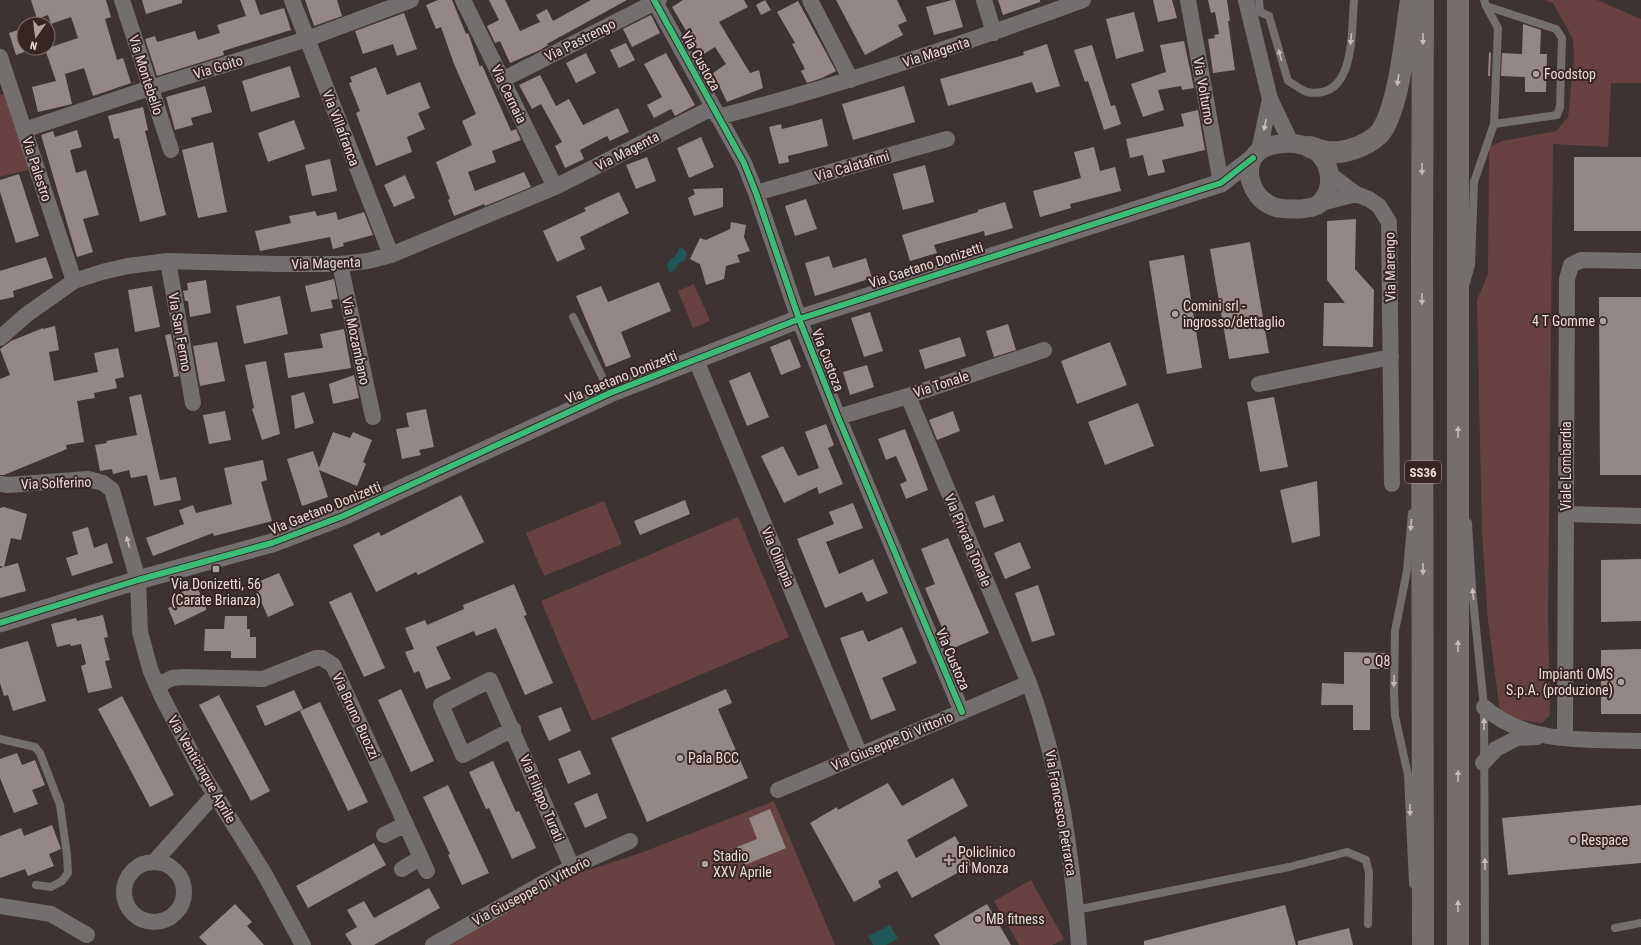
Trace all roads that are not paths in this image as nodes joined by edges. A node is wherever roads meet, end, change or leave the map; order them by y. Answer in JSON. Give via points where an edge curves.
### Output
{"nodes":[{"id":1,"x":122,"y":0,"type":"edge"},
{"id":2,"x":292,"y":0,"type":"edge"},
{"id":3,"x":411,"y":0,"type":"edge"},
{"id":4,"x":463,"y":0,"type":"edge"},
{"id":5,"x":810,"y":0,"type":"edge"},
{"id":6,"x":984,"y":0,"type":"edge"},
{"id":7,"x":1083,"y":0,"type":"edge"},
{"id":8,"x":1188,"y":0,"type":"edge"},
{"id":9,"x":1354,"y":0,"type":"edge"},
{"id":10,"x":1411,"y":0,"type":"edge"},
{"id":11,"x":1423,"y":0,"type":"edge"},
{"id":12,"x":1458,"y":0,"type":"edge"},
{"id":13,"x":656,"y":1,"type":"edge"},
{"id":14,"x":1485,"y":3,"type":"edge"},
{"id":15,"x":1253,"y":6,"type":"edge"},
{"id":16,"x":994,"y":33,"type":"junction"},
{"id":17,"x":307,"y":39,"type":"junction"},
{"id":18,"x":0,"y":57,"type":"edge"},
{"id":19,"x":502,"y":80,"type":"junction"},
{"id":20,"x":851,"y":80,"type":"junction"},
{"id":21,"x":4,"y":85,"type":"edge"},
{"id":22,"x":150,"y":88,"type":"junction"},
{"id":23,"x":1270,"y":99,"type":"junction"},
{"id":24,"x":715,"y":112,"type":"junction"},
{"id":25,"x":1494,"y":124,"type":"junction"},
{"id":26,"x":24,"y":130,"type":"junction"},
{"id":27,"x":947,"y":139,"type":"dead end"},
{"id":28,"x":1300,"y":145,"type":"junction"},
{"id":29,"x":171,"y":150,"type":"dead end"},
{"id":30,"x":1256,"y":155,"type":"junction"},
{"id":31,"x":1331,"y":174,"type":"junction"},
{"id":32,"x":1221,"y":183,"type":"junction"},
{"id":33,"x":555,"y":187,"type":"junction"},
{"id":34,"x":756,"y":193,"type":"junction"},
{"id":35,"x":1356,"y":194,"type":"junction"},
{"id":36,"x":1257,"y":196,"type":"junction"},
{"id":37,"x":1321,"y":203,"type":"junction"},
{"id":38,"x":391,"y":255,"type":"junction"},
{"id":39,"x":168,"y":261,"type":"junction"},
{"id":40,"x":1641,"y":261,"type":"edge"},
{"id":41,"x":340,"y":264,"type":"junction"},
{"id":42,"x":74,"y":282,"type":"junction"},
{"id":43,"x":1458,"y":306,"type":"junction"},
{"id":44,"x":573,"y":317,"type":"dead end"},
{"id":45,"x":799,"y":319,"type":"junction"},
{"id":46,"x":0,"y":338,"type":"edge"},
{"id":47,"x":1044,"y":350,"type":"dead end"},
{"id":48,"x":1391,"y":357,"type":"junction"},
{"id":49,"x":696,"y":360,"type":"junction"},
{"id":50,"x":1259,"y":384,"type":"dead end"},
{"id":51,"x":610,"y":393,"type":"junction"},
{"id":52,"x":908,"y":396,"type":"junction"},
{"id":53,"x":193,"y":403,"type":"dead end"},
{"id":54,"x":373,"y":417,"type":"dead end"},
{"id":55,"x":838,"y":417,"type":"junction"},
{"id":56,"x":1422,"y":430,"type":"junction"},
{"id":57,"x":1458,"y":464,"type":"junction"},
{"id":58,"x":0,"y":484,"type":"edge"},
{"id":59,"x":1392,"y":484,"type":"dead end"},
{"id":60,"x":1566,"y":514,"type":"junction"},
{"id":61,"x":1641,"y":516,"type":"edge"},
{"id":62,"x":138,"y":580,"type":"junction"},
{"id":63,"x":0,"y":623,"type":"edge"},
{"id":64,"x":1029,"y":683,"type":"junction"},
{"id":65,"x":157,"y":686,"type":"junction"},
{"id":66,"x":1484,"y":707,"type":"junction"},
{"id":67,"x":962,"y":712,"type":"junction"},
{"id":68,"x":513,"y":729,"type":"junction"},
{"id":69,"x":1547,"y":736,"type":"junction"},
{"id":70,"x":1563,"y":738,"type":"junction"},
{"id":71,"x":0,"y":739,"type":"edge"},
{"id":72,"x":1641,"y":741,"type":"edge"},
{"id":73,"x":860,"y":755,"type":"junction"},
{"id":74,"x":1483,"y":763,"type":"junction"},
{"id":75,"x":778,"y":790,"type":"dead end"},
{"id":76,"x":215,"y":794,"type":"junction"},
{"id":77,"x":406,"y":824,"type":"junction"},
{"id":78,"x":384,"y":835,"type":"dead end"},
{"id":79,"x":630,"y":841,"type":"dead end"},
{"id":80,"x":154,"y":862,"type":"dead end"},
{"id":81,"x":572,"y":866,"type":"junction"},
{"id":82,"x":402,"y":869,"type":"dead end"},
{"id":83,"x":36,"y":885,"type":"dead end"},
{"id":84,"x":0,"y":906,"type":"edge"},
{"id":85,"x":1076,"y":910,"type":"junction"},
{"id":86,"x":1641,"y":923,"type":"edge"},
{"id":87,"x":1368,"y":924,"type":"dead end"},
{"id":88,"x":1615,"y":928,"type":"dead end"},
{"id":89,"x":87,"y":935,"type":"dead end"},
{"id":90,"x":303,"y":945,"type":"edge"},
{"id":91,"x":433,"y":945,"type":"edge"},
{"id":92,"x":1079,"y":945,"type":"edge"},
{"id":93,"x":1417,"y":945,"type":"edge"},
{"id":94,"x":1423,"y":945,"type":"edge"},
{"id":95,"x":1458,"y":945,"type":"edge"},
{"id":96,"x":1485,"y":945,"type":"edge"}],
"edges":[{"from":1,"to":22,"type":"street","name":"Via Montebello"},
{"from":2,"to":17,"type":"street","name":"Via Villafranca"},
{"from":3,"to":17,"type":"street","name":"Via Goito"},
{"from":4,"to":19,"type":"street","name":"Via Cernaia"},
{"from":5,"to":20,"type":"street"},
{"from":6,"to":16,"type":"street"},
{"from":7,"to":16,"type":"street","name":"Via Magenta"},
{"from":8,"to":32,"type":"street","name":"Via Volturno"},
{"from":9,"to":15,"type":"lane","one_way":true,"via":[[1349,60],[1338,83],[1323,92],[1306,92],[1288,81],[1269,16]]},
{"from":10,"to":28,"type":"highway","one_way":true,"via":[[1396,97],[1378,134],[1352,149],[1338,152]]},
{"from":11,"to":56,"type":"highway","number":"SS36","one_way":true},
{"from":12,"to":43,"type":"highway","number":"SS36"},
{"from":13,"to":19,"type":"street","name":"Via Pastrengo"},
{"from":13,"to":24,"type":"street","name":"Via Custoza"},
{"from":14,"to":25,"type":"lane","via":[[1498,28]]},
{"from":14,"to":25,"type":"lane","via":[[1556,29],[1562,38],[1560,107],[1557,115]]},
{"from":15,"to":23,"type":"street"},
{"from":16,"to":20,"type":"street","name":"Via Magenta"},
{"from":17,"to":22,"type":"street","name":"Via Goito"},
{"from":17,"to":38,"type":"street","name":"Via Villafranca"},
{"from":18,"to":21,"type":"street","name":"Via Palestro"},
{"from":19,"to":33,"type":"street","name":"Via Cernaia"},
{"from":20,"to":24,"type":"street","name":"Via Magenta"},
{"from":21,"to":26,"type":"street","name":"Via Palestro"},
{"from":22,"to":26,"type":"street","name":"Via Goito"},
{"from":22,"to":29,"type":"street","name":"Via Montebello"},
{"from":23,"to":28,"type":"street"},
{"from":23,"to":30,"type":"street","one_way":true},
{"from":24,"to":33,"type":"street","name":"Via Magenta"},
{"from":24,"to":34,"type":"street","name":"Via Custoza","via":[[744,163]]},
{"from":25,"to":43,"type":"lane","via":[[1474,182],[1471,265]]},
{"from":26,"to":42,"type":"street","name":"Via Palestro"},
{"from":27,"to":34,"type":"street","name":"Via Calatafimi"},
{"from":28,"to":30,"type":"street","via":[[1269,146]]},
{"from":28,"to":31,"type":"street","via":[[1320,155]]},
{"from":30,"to":32,"type":"street","name":"Via Gaetano Donizetti"},
{"from":30,"to":36,"type":"street","via":[[1249,170]]},
{"from":31,"to":35,"type":"street","name":"Via Marengo"},
{"from":31,"to":37,"type":"street","via":[[1330,185]]},
{"from":32,"to":36,"type":"street"},
{"from":32,"to":45,"type":"street","name":"Via Gaetano Donizetti"},
{"from":33,"to":38,"type":"street","name":"Via Magenta"},
{"from":34,"to":45,"type":"street","name":"Via Custoza"},
{"from":35,"to":37,"type":"street"},
{"from":35,"to":48,"type":"street","name":"Via Marengo","via":[[1379,206],[1389,222]]},
{"from":36,"to":37,"type":"street","via":[[1270,206],[1284,209],[1310,208]]},
{"from":38,"to":41,"type":"street","name":"Via Magenta"},
{"from":39,"to":41,"type":"street","name":"Via Magenta"},
{"from":39,"to":42,"type":"street","name":"Via Magenta","via":[[102,272]]},
{"from":39,"to":53,"type":"street","name":"Via San Fermo"},
{"from":40,"to":60,"type":"street","name":"Viale Lombardia","via":[[1581,260],[1571,265],[1567,287]]},
{"from":41,"to":54,"type":"street","name":"Via Mozambano"},
{"from":42,"to":46,"type":"street","name":"Via Magenta","via":[[26,315]]},
{"from":57,"to":43,"type":"highway","number":"SS36","one_way":true},
{"from":44,"to":51,"type":"lane"},
{"from":45,"to":49,"type":"street","name":"Via Gaetano Donizetti"},
{"from":45,"to":55,"type":"street","name":"Via Custoza"},
{"from":47,"to":52,"type":"street","name":"Via Tonale"},
{"from":48,"to":50,"type":"street"},
{"from":48,"to":59,"type":"street","name":"Via Marengo"},
{"from":49,"to":51,"type":"street","name":"Via Gaetano Donizetti"},
{"from":49,"to":73,"type":"street","name":"Via Olimpia"},
{"from":51,"to":62,"type":"street","name":"Via Gaetano Donizetti","via":[[336,519],[272,543]]},
{"from":52,"to":55,"type":"street","name":"Via Tonale"},
{"from":52,"to":64,"type":"street","name":"Via Privata Tonale"},
{"from":55,"to":67,"type":"street","name":"Via Custoza"},
{"from":56,"to":93,"type":"lane","one_way":true,"via":[[1413,500],[1408,571],[1396,631],[1394,694],[1395,716],[1408,775]]},
{"from":56,"to":94,"type":"highway","number":"SS36","one_way":true},
{"from":66,"to":57,"type":"lane","one_way":true,"via":[[1467,510]]},
{"from":95,"to":57,"type":"highway","number":"SS36","one_way":true},
{"from":62,"to":58,"type":"street","name":"Via Solferino","one_way":true,"via":[[116,501],[112,490],[103,483],[88,479]]},
{"from":60,"to":61,"type":"street"},
{"from":60,"to":70,"type":"street","name":"Viale Lombardia","via":[[1566,731]]},
{"from":62,"to":63,"type":"street","name":"Via Gaetano Donizetti"},
{"from":62,"to":65,"type":"street","name":"Via Venticinque Aprile","via":[[140,632]]},
{"from":64,"to":67,"type":"street","name":"Via Giuseppe Di Vittorio"},
{"from":64,"to":85,"type":"street","name":"Via Francesco Petrarca","via":[[1040,711],[1058,784]]},
{"from":65,"to":76,"type":"street","name":"Via Venticinque Aprile"},
{"from":65,"to":77,"type":"street","name":"Via Bruno Buozzi","via":[[172,678],[184,677],[263,679],[312,658],[328,661],[333,665]]},
{"from":66,"to":69,"type":"street","via":[[1513,726]]},
{"from":74,"to":66,"type":"lane","one_way":true},
{"from":67,"to":73,"type":"street","name":"Via Giuseppe Di Vittorio"},
{"from":68,"to":68,"type":"street","name":"Via Filippo Turati","via":[[490,680],[441,705],[463,755]]},
{"from":68,"to":81,"type":"street","name":"Via Filippo Turati"},
{"from":69,"to":70,"type":"street"},
{"from":69,"to":74,"type":"street","via":[[1517,738],[1496,749]]},
{"from":70,"to":72,"type":"street"},
{"from":71,"to":83,"type":"lane","via":[[35,746],[60,805],[68,873],[62,881],[51,887]]},
{"from":73,"to":75,"type":"street","name":"Via Giuseppe Di Vittorio"},
{"from":96,"to":74,"type":"lane","one_way":true},
{"from":76,"to":80,"type":"street"},
{"from":76,"to":90,"type":"street","name":"Via Venticinque Aprile","via":[[264,873]]},
{"from":77,"to":78,"type":"street"},
{"from":77,"to":82,"type":"street","name":"Via Bruno Buozzi","via":[[424,865]]},
{"from":79,"to":81,"type":"street","name":"Via Giuseppe Di Vittorio"},
{"from":81,"to":91,"type":"street","name":"Via Giuseppe Di Vittorio"},
{"from":84,"to":89,"type":"street","via":[[51,914]]},
{"from":85,"to":87,"type":"lane","via":[[1289,867],[1347,852],[1366,860],[1369,873]]},
{"from":85,"to":92,"type":"street","name":"Via Francesco Petrarca"},
{"from":86,"to":88,"type":"lane"}]}
